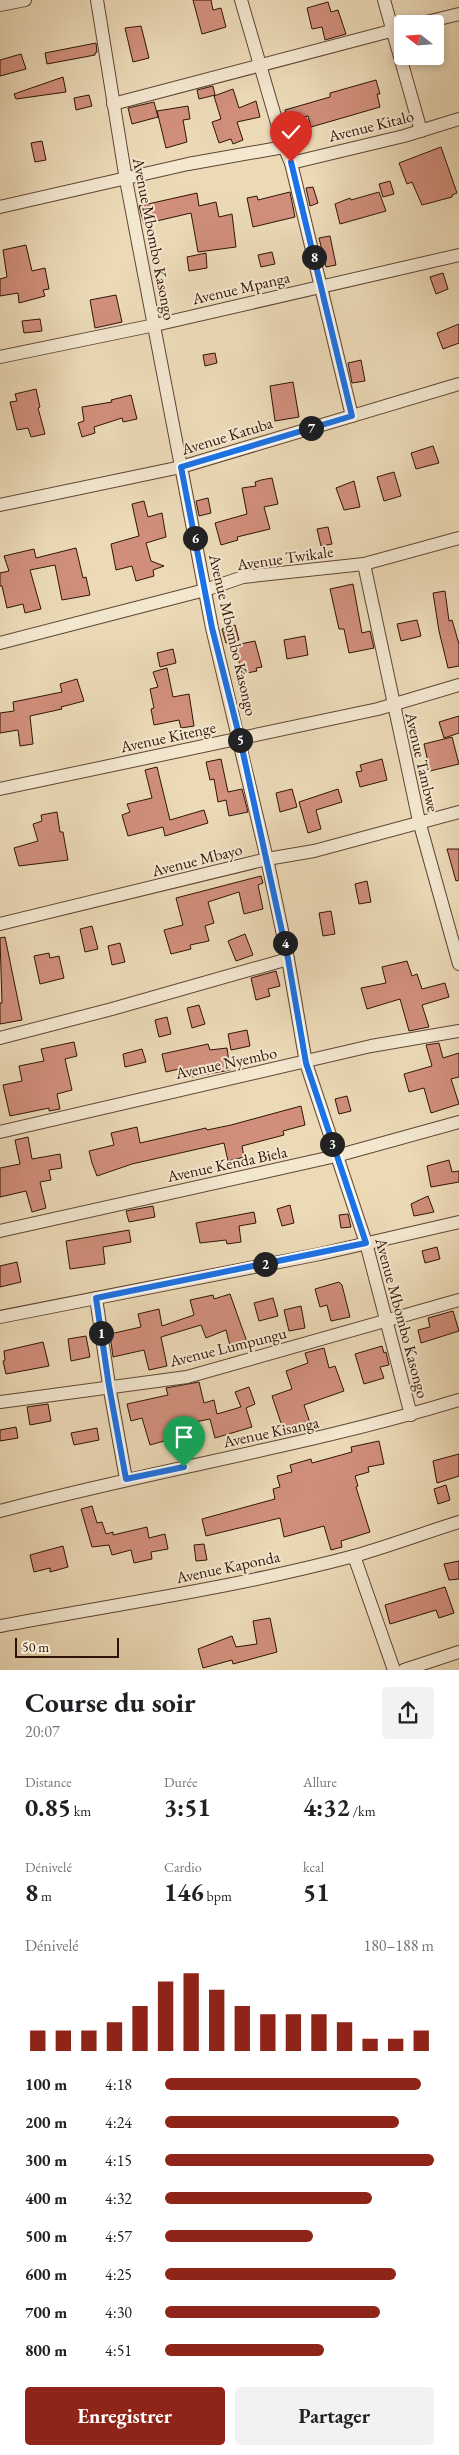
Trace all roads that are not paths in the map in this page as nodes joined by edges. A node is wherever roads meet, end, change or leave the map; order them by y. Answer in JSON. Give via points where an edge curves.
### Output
{"nodes":[{"id":1,"x":24,"y":0,"type":"edge"},
{"id":2,"x":97,"y":0,"type":"edge"},
{"id":3,"x":241,"y":0,"type":"edge"},
{"id":4,"x":384,"y":0,"type":"edge"},
{"id":5,"x":0,"y":5,"type":"edge"},
{"id":6,"x":459,"y":14,"type":"edge"},
{"id":7,"x":444,"y":18,"type":"edge"},
{"id":8,"x":394,"y":22,"type":"edge"},
{"id":9,"x":394,"y":30,"type":"edge"},
{"id":10,"x":260,"y":64,"type":"junction"},
{"id":11,"x":405,"y":65,"type":"edge"},
{"id":12,"x":113,"y":104,"type":"junction"},
{"id":13,"x":459,"y":119,"type":"edge"},
{"id":14,"x":421,"y":131,"type":"junction"},
{"id":15,"x":284,"y":147,"type":"junction"},
{"id":16,"x":291,"y":162,"type":"junction"},
{"id":17,"x":126,"y":180,"type":"junction"},
{"id":18,"x":0,"y":208,"type":"edge"},
{"id":19,"x":459,"y":255,"type":"edge"},
{"id":20,"x":322,"y":286,"type":"junction"},
{"id":21,"x":155,"y":325,"type":"junction"},
{"id":22,"x":0,"y":357,"type":"edge"},
{"id":23,"x":459,"y":384,"type":"edge"},
{"id":24,"x":352,"y":416,"type":"junction"},
{"id":25,"x":181,"y":467,"type":"junction"},
{"id":26,"x":1,"y":501,"type":"edge"},
{"id":27,"x":459,"y":538,"type":"edge"},
{"id":28,"x":364,"y":564,"type":"junction"},
{"id":29,"x":205,"y":590,"type":"junction"},
{"id":30,"x":0,"y":643,"type":"edge"},
{"id":31,"x":459,"y":685,"type":"edge"},
{"id":32,"x":392,"y":704,"type":"junction"},
{"id":33,"x":240,"y":739,"type":"junction"},
{"id":34,"x":0,"y":789,"type":"edge"},
{"id":35,"x":459,"y":812,"type":"edge"},
{"id":36,"x":419,"y":821,"type":"junction"},
{"id":37,"x":267,"y":859,"type":"junction"},
{"id":38,"x":0,"y":924,"type":"edge"},
{"id":39,"x":454,"y":928,"type":"edge"},
{"id":40,"x":288,"y":959,"type":"junction"},
{"id":41,"x":459,"y":964,"type":"edge"},
{"id":42,"x":459,"y":1031,"type":"edge"},
{"id":43,"x":0,"y":1038,"type":"edge"},
{"id":44,"x":306,"y":1063,"type":"junction"},
{"id":45,"x":459,"y":1122,"type":"edge"},
{"id":46,"x":0,"y":1132,"type":"edge"},
{"id":47,"x":336,"y":1156,"type":"junction"},
{"id":48,"x":459,"y":1222,"type":"edge"},
{"id":49,"x":0,"y":1231,"type":"edge"},
{"id":50,"x":366,"y":1243,"type":"junction"},
{"id":51,"x":96,"y":1298,"type":"junction"},
{"id":52,"x":459,"y":1300,"type":"edge"},
{"id":53,"x":0,"y":1317,"type":"edge"},
{"id":54,"x":386,"y":1320,"type":"junction"},
{"id":55,"x":109,"y":1386,"type":"junction"},
{"id":56,"x":459,"y":1400,"type":"edge"},
{"id":57,"x":0,"y":1402,"type":"edge"},
{"id":58,"x":411,"y":1415,"type":"junction"},
{"id":59,"x":126,"y":1479,"type":"junction"},
{"id":60,"x":0,"y":1510,"type":"edge"},
{"id":61,"x":459,"y":1522,"type":"edge"},
{"id":62,"x":354,"y":1556,"type":"junction"},
{"id":63,"x":0,"y":1626,"type":"edge"},
{"id":64,"x":459,"y":1652,"type":"edge"},
{"id":65,"x":394,"y":1670,"type":"edge"},
{"id":66,"x":404,"y":1670,"type":"edge"}],
"edges":[{"from":1,"to":5,"type":"street"},
{"from":2,"to":12,"type":"street","name":"Avenue Mbombo Kasongo"},
{"from":3,"to":10,"type":"street"},
{"from":4,"to":8,"type":"street"},
{"from":6,"to":7,"type":"street"},
{"from":9,"to":10,"type":"street"},
{"from":10,"to":12,"type":"street"},
{"from":10,"to":15,"type":"street"},
{"from":11,"to":14,"type":"street"},
{"from":12,"to":17,"type":"street","name":"Avenue Mbombo Kasongo"},
{"from":13,"to":14,"type":"street","name":"Avenue Kitalo"},
{"from":14,"to":16,"type":"street","name":"Avenue Kitalo"},
{"from":15,"to":16,"type":"street"},
{"from":15,"to":17,"type":"street","via":[[188,164]]},
{"from":16,"to":20,"type":"street"},
{"from":17,"to":18,"type":"street"},
{"from":17,"to":21,"type":"street","name":"Avenue Mbombo Kasongo"},
{"from":19,"to":20,"type":"street","name":"Avenue Mpanga"},
{"from":20,"to":21,"type":"street","name":"Avenue Mpanga"},
{"from":20,"to":24,"type":"street"},
{"from":21,"to":22,"type":"street","name":"Avenue Mpanga"},
{"from":21,"to":25,"type":"street","name":"Avenue Mbombo Kasongo"},
{"from":23,"to":24,"type":"street","name":"Avenue Katuba"},
{"from":24,"to":25,"type":"street","name":"Avenue Katuba"},
{"from":25,"to":26,"type":"street","name":"Avenue Katuba"},
{"from":25,"to":29,"type":"street","name":"Avenue Mbombo Kasongo"},
{"from":27,"to":28,"type":"street","name":"Avenue Twikale"},
{"from":28,"to":29,"type":"street","name":"Avenue Twikale","via":[[265,573]]},
{"from":28,"to":32,"type":"street","name":"Avenue Tambwe"},
{"from":29,"to":30,"type":"street","name":"Avenue Twikale"},
{"from":29,"to":33,"type":"street","name":"Avenue Mbombo Kasongo"},
{"from":31,"to":32,"type":"street","name":"Avenue Kitenge"},
{"from":32,"to":33,"type":"street","name":"Avenue Kitenge"},
{"from":32,"to":36,"type":"street","name":"Avenue Tambwe"},
{"from":33,"to":34,"type":"street","name":"Avenue Kitenge"},
{"from":33,"to":37,"type":"street","name":"Avenue Mbombo Kasongo"},
{"from":35,"to":36,"type":"street","name":"Avenue Mbayo"},
{"from":36,"to":37,"type":"street","name":"Avenue Mbayo","via":[[314,851]]},
{"from":36,"to":39,"type":"street","name":"Avenue Tambwe"},
{"from":37,"to":38,"type":"street","name":"Avenue Mbayo"},
{"from":37,"to":40,"type":"street","name":"Avenue Mbombo Kasongo"},
{"from":39,"to":41,"type":"street","name":"Avenue Tambwe"},
{"from":40,"to":43,"type":"street"},
{"from":40,"to":44,"type":"street","name":"Avenue Mbombo Kasongo"},
{"from":42,"to":44,"type":"street","name":"Avenue Nyembo","via":[[371,1046]]},
{"from":44,"to":46,"type":"street","name":"Avenue Nyembo"},
{"from":44,"to":47,"type":"street","name":"Avenue Mbombo Kasongo"},
{"from":45,"to":47,"type":"street","name":"Avenue Kenda Biela"},
{"from":47,"to":49,"type":"street","name":"Avenue Kenda Biela"},
{"from":47,"to":50,"type":"street","name":"Avenue Mbombo Kasongo"},
{"from":48,"to":50,"type":"street"},
{"from":50,"to":51,"type":"street"},
{"from":50,"to":54,"type":"street","name":"Avenue Mbombo Kasongo"},
{"from":51,"to":53,"type":"street"},
{"from":51,"to":55,"type":"street"},
{"from":52,"to":54,"type":"street","name":"Avenue Lumpungu"},
{"from":54,"to":55,"type":"street","name":"Avenue Lumpungu","via":[[187,1377]]},
{"from":54,"to":58,"type":"street","name":"Avenue Mbombo Kasongo"},
{"from":55,"to":57,"type":"street","name":"Avenue Lumpungu"},
{"from":55,"to":59,"type":"street"},
{"from":56,"to":58,"type":"street","name":"Avenue Kisanga"},
{"from":58,"to":59,"type":"street","name":"Avenue Kisanga","via":[[292,1445]]},
{"from":59,"to":60,"type":"street","name":"Avenue Kisanga"},
{"from":61,"to":62,"type":"street","name":"Avenue Kaponda"},
{"from":62,"to":63,"type":"street","name":"Avenue Kaponda","via":[[211,1588]]},
{"from":62,"to":65,"type":"street"},
{"from":64,"to":66,"type":"street"}]}
